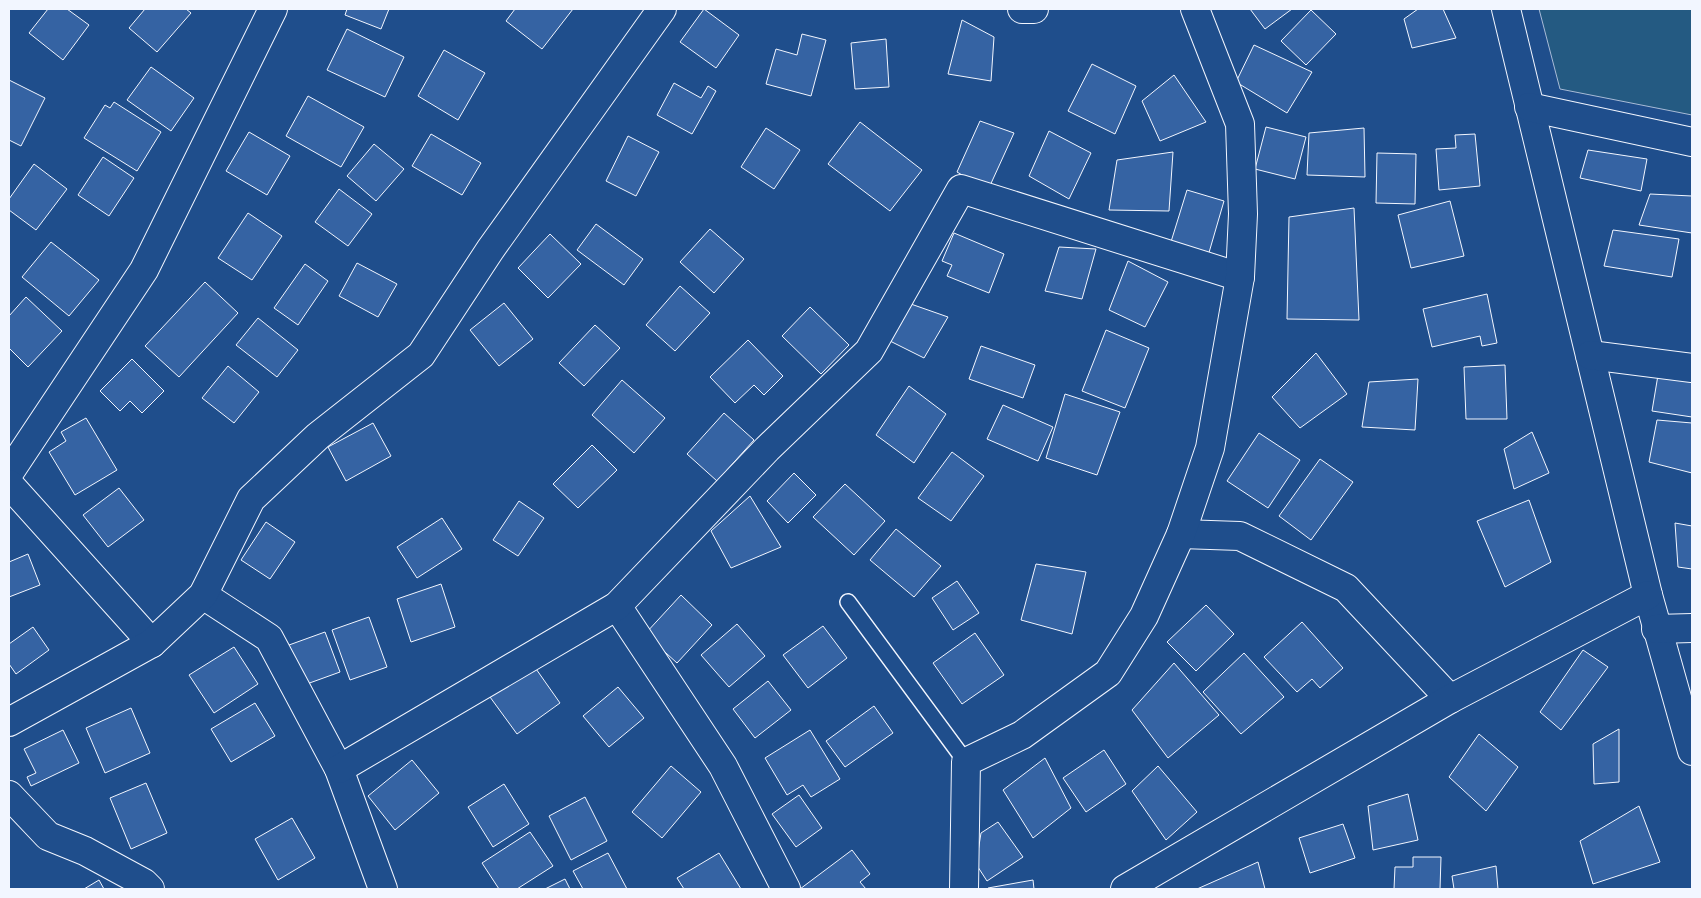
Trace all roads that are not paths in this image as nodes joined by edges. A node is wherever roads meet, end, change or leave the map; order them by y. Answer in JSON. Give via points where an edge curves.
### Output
{"nodes":[{"id":1,"x":273,"y":9,"type":"edge"},
{"id":2,"x":662,"y":9,"type":"edge"},
{"id":3,"x":1022,"y":9,"type":"edge"},
{"id":4,"x":1034,"y":9,"type":"edge"},
{"id":5,"x":1196,"y":9,"type":"edge"},
{"id":6,"x":1506,"y":9,"type":"edge"},
{"id":7,"x":1529,"y":108,"type":"junction"},
{"id":8,"x":1692,"y":142,"type":"edge"},
{"id":9,"x":1240,"y":278,"type":"junction"},
{"id":10,"x":1590,"y":355,"type":"junction"},
{"id":11,"x":1692,"y":368,"type":"edge"},
{"id":12,"x":9,"y":473,"type":"edge"},
{"id":13,"x":9,"y":484,"type":"edge"},
{"id":14,"x":1181,"y":534,"type":"junction"},
{"id":15,"x":203,"y":594,"type":"junction"},
{"id":16,"x":1648,"y":595,"type":"junction"},
{"id":17,"x":848,"y":602,"type":"dead end"},
{"id":18,"x":617,"y":606,"type":"junction"},
{"id":19,"x":1692,"y":628,"type":"edge"},
{"id":20,"x":1656,"y":629,"type":"junction"},
{"id":21,"x":152,"y":643,"type":"junction"},
{"id":22,"x":1450,"y":699,"type":"junction"},
{"id":23,"x":9,"y":722,"type":"edge"},
{"id":24,"x":1692,"y":751,"type":"edge"},
{"id":25,"x":966,"y":762,"type":"junction"},
{"id":26,"x":339,"y":769,"type":"junction"},
{"id":27,"x":9,"y":795,"type":"edge"},
{"id":28,"x":150,"y":889,"type":"edge"},
{"id":29,"x":383,"y":889,"type":"edge"},
{"id":30,"x":786,"y":889,"type":"edge"},
{"id":31,"x":964,"y":889,"type":"edge"},
{"id":32,"x":1125,"y":889,"type":"edge"}],
"edges":[{"from":1,"to":12,"type":"street","via":[[144,270]]},
{"from":2,"to":15,"type":"street","via":[[490,250],[421,355],[318,436],[251,499]]},
{"from":3,"to":4,"type":"street"},
{"from":5,"to":9,"type":"street","via":[[1240,124],[1243,214]]},
{"from":6,"to":7,"type":"street"},
{"from":7,"to":8,"type":"street"},
{"from":7,"to":10,"type":"street"},
{"from":9,"to":14,"type":"street","via":[[1210,448]]},
{"from":9,"to":18,"type":"street","via":[[961,190],[869,351],[767,450]]},
{"from":10,"to":11,"type":"street"},
{"from":10,"to":16,"type":"street"},
{"from":13,"to":21,"type":"street"},
{"from":14,"to":22,"type":"street","via":[[1240,536],[1346,588]]},
{"from":14,"to":25,"type":"street","via":[[1144,616],[1108,673],[1022,735]]},
{"from":15,"to":21,"type":"street"},
{"from":15,"to":26,"type":"street","via":[[270,638]]},
{"from":16,"to":20,"type":"street"},
{"from":16,"to":22,"type":"street"},
{"from":17,"to":25,"type":"lane"},
{"from":18,"to":26,"type":"street"},
{"from":18,"to":30,"type":"street","via":[[723,766]]},
{"from":19,"to":20,"type":"street"},
{"from":20,"to":24,"type":"street"},
{"from":21,"to":23,"type":"street"},
{"from":22,"to":32,"type":"street"},
{"from":25,"to":31,"type":"street"},
{"from":26,"to":29,"type":"street"},
{"from":27,"to":28,"type":"street","via":[[48,836],[85,851]]}]}
